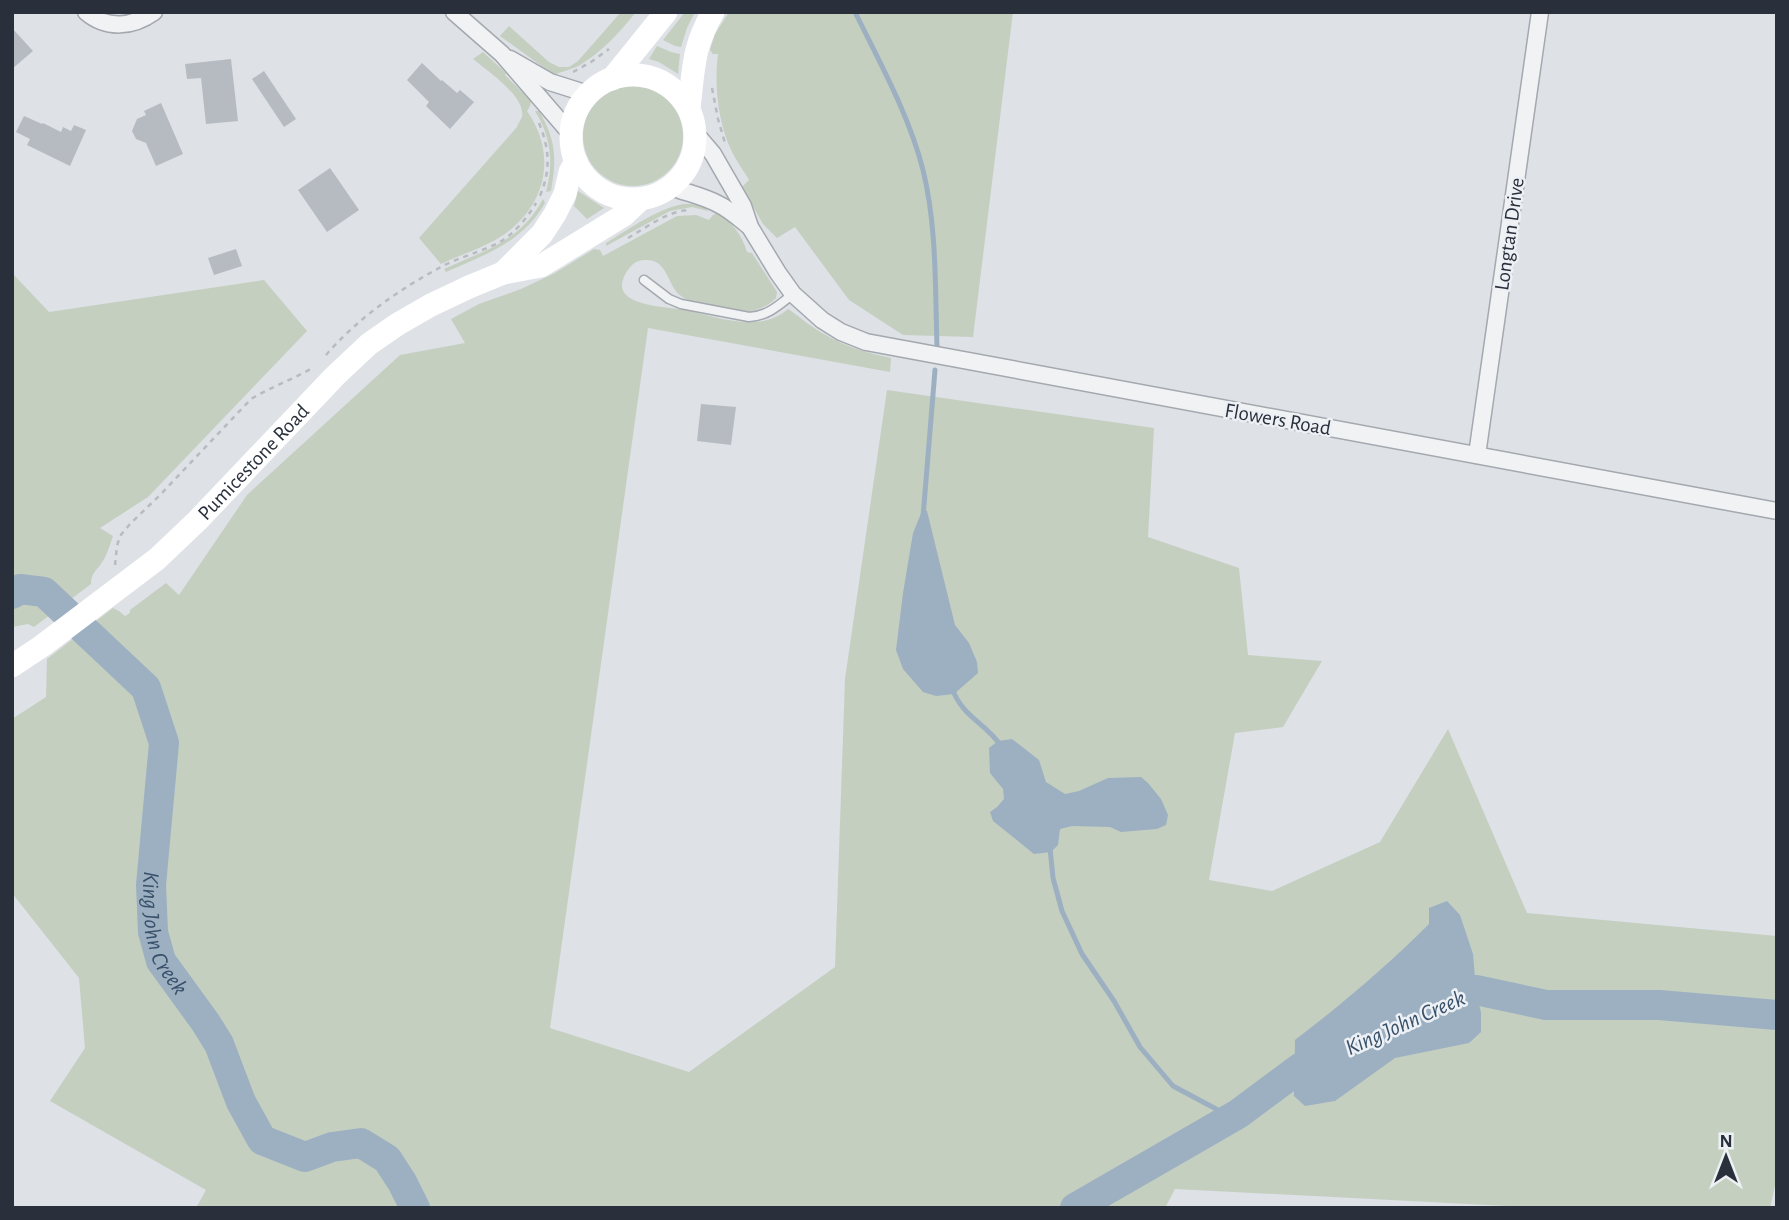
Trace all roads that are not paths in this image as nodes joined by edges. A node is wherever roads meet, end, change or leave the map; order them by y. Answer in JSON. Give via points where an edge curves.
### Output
{"nodes":[{"id":1,"x":86,"y":12,"type":"edge"},
{"id":2,"x":155,"y":12,"type":"edge"},
{"id":3,"x":454,"y":12,"type":"edge"},
{"id":4,"x":666,"y":12,"type":"edge"},
{"id":5,"x":713,"y":12,"type":"edge"},
{"id":6,"x":1540,"y":12,"type":"edge"},
{"id":7,"x":502,"y":54,"type":"junction"},
{"id":8,"x":612,"y":79,"type":"junction"},
{"id":9,"x":588,"y":94,"type":"junction"},
{"id":10,"x":689,"y":108,"type":"junction"},
{"id":11,"x":571,"y":134,"type":"junction"},
{"id":12,"x":696,"y":134,"type":"junction"},
{"id":13,"x":576,"y":161,"type":"junction"},
{"id":14,"x":671,"y":187,"type":"junction"},
{"id":15,"x":640,"y":199,"type":"junction"},
{"id":16,"x":750,"y":227,"type":"junction"},
{"id":17,"x":503,"y":272,"type":"junction"},
{"id":18,"x":644,"y":280,"type":"dead end"},
{"id":19,"x":793,"y":294,"type":"junction"},
{"id":20,"x":1478,"y":455,"type":"junction"},
{"id":21,"x":1777,"y":510,"type":"edge"},
{"id":22,"x":12,"y":666,"type":"edge"}],
"edges":[{"from":1,"to":2,"type":"street","via":[[116,25],[128,25]]},
{"from":3,"to":7,"type":"street"},
{"from":4,"to":8,"type":"main road"},
{"from":5,"to":10,"type":"main road","via":[[697,46]]},
{"from":6,"to":20,"type":"street","name":"Longtan Drive"},
{"from":7,"to":9,"type":"street","via":[[552,83]]},
{"from":7,"to":11,"type":"street"},
{"from":8,"to":9,"type":"main road"},
{"from":8,"to":10,"type":"main road","via":[[629,75],[664,83]]},
{"from":9,"to":11,"type":"main road"},
{"from":10,"to":12,"type":"main road"},
{"from":11,"to":13,"type":"main road"},
{"from":12,"to":14,"type":"main road","via":[[694,154]]},
{"from":12,"to":16,"type":"street","name":"Flowers Road","via":[[713,154]]},
{"from":13,"to":15,"type":"main road","via":[[586,178],[602,190]]},
{"from":13,"to":17,"type":"main road","name":"Pumicestone Road","via":[[565,194],[542,234]]},
{"from":14,"to":15,"type":"main road"},
{"from":14,"to":16,"type":"street","name":"Flowers Road","via":[[722,205]]},
{"from":15,"to":17,"type":"main road","name":"Pumicestone Road","via":[[624,215],[541,265]]},
{"from":16,"to":19,"type":"street","name":"Flowers Road"},
{"from":17,"to":22,"type":"main road","name":"Pumicestone Road","via":[[431,305],[369,344],[156,559],[112,583],[42,646]]},
{"from":18,"to":19,"type":"lane","via":[[681,304],[749,317],[771,312]]},
{"from":19,"to":20,"type":"street","name":"Flowers Road","via":[[822,320],[866,342]]},
{"from":20,"to":21,"type":"street","name":"Flowers Road"}]}
